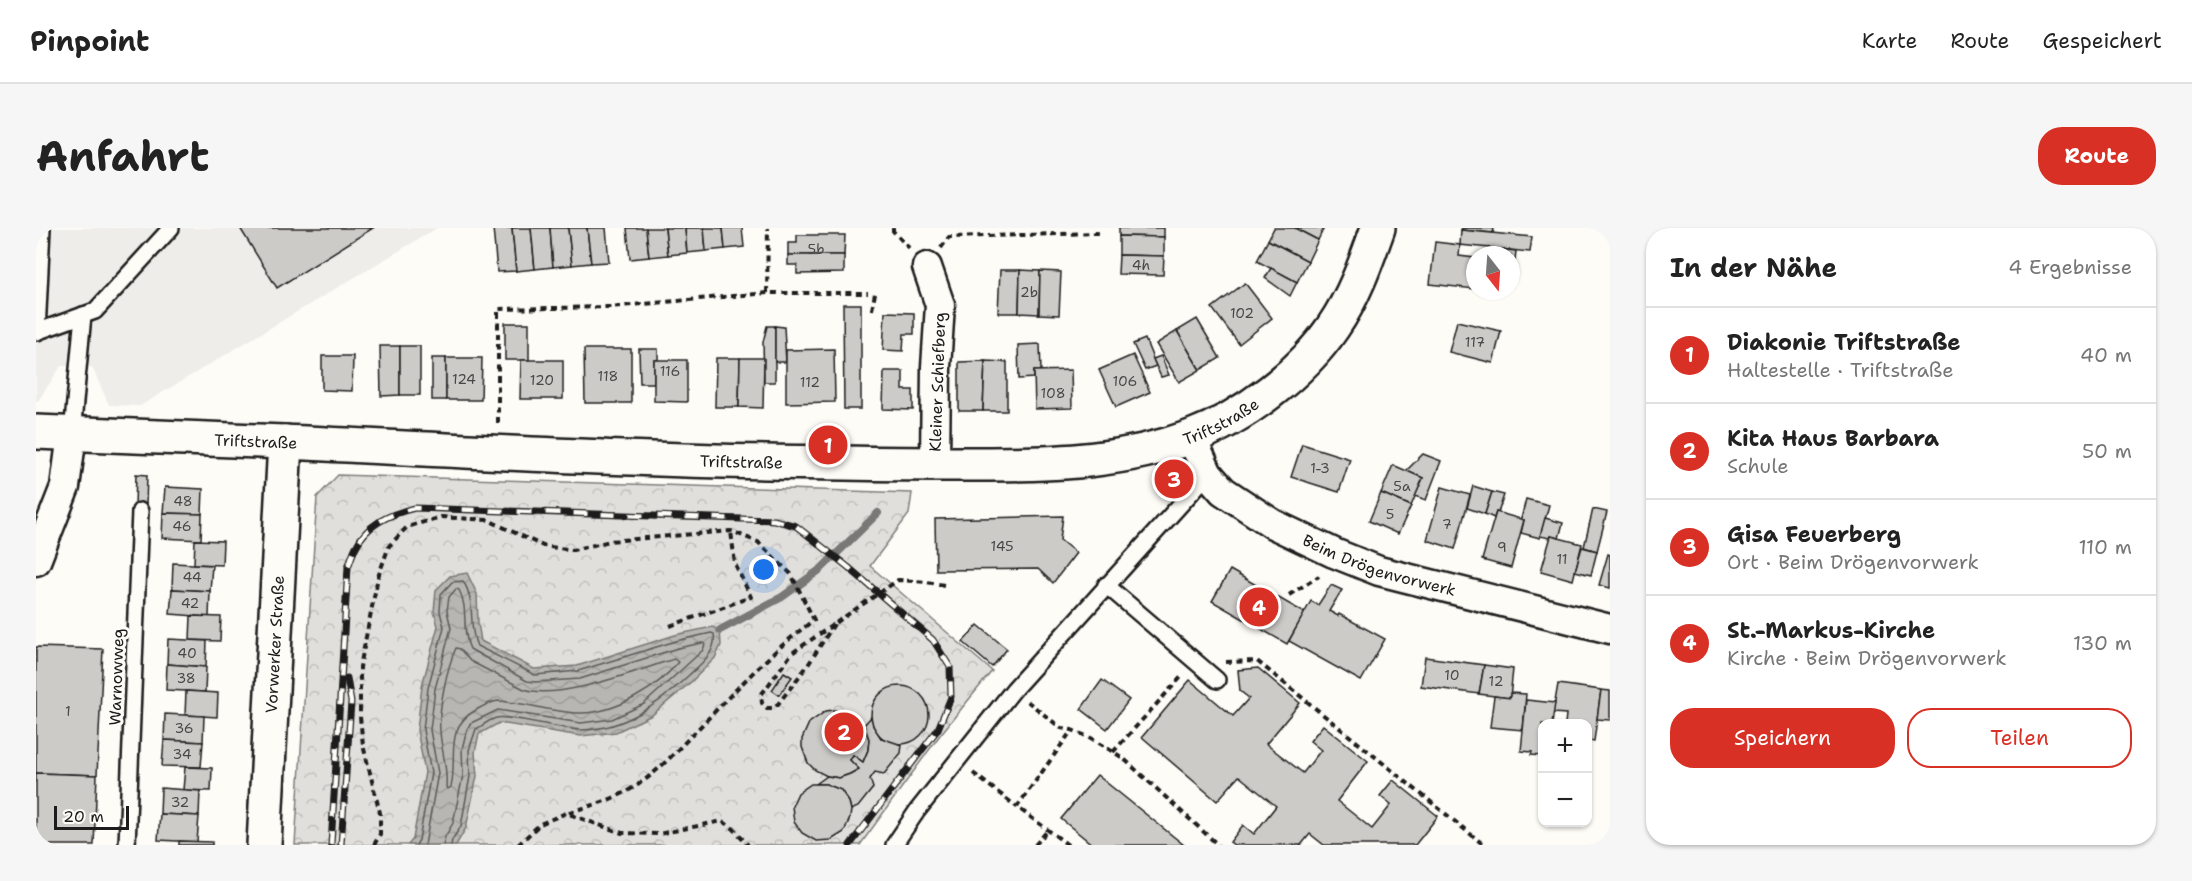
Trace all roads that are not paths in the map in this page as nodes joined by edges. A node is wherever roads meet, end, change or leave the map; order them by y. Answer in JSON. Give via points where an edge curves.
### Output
{"nodes":[{"id":1,"x":42,"y":228,"type":"edge"},
{"id":2,"x":171,"y":228,"type":"edge"},
{"id":3,"x":1378,"y":228,"type":"edge"},
{"id":4,"x":927,"y":267,"type":"road end"},
{"id":5,"x":83,"y":315,"type":"junction"},
{"id":6,"x":37,"y":332,"type":"edge"},
{"id":7,"x":36,"y":432,"type":"edge"},
{"id":8,"x":72,"y":434,"type":"junction"},
{"id":9,"x":1191,"y":437,"type":"junction"},
{"id":10,"x":285,"y":442,"type":"junction"},
{"id":11,"x":935,"y":464,"type":"junction"},
{"id":12,"x":1208,"y":474,"type":"junction"},
{"id":13,"x":140,"y":512,"type":"dead end"},
{"id":14,"x":36,"y":561,"type":"edge"},
{"id":15,"x":1106,"y":585,"type":"junction"},
{"id":16,"x":1610,"y":629,"type":"edge"},
{"id":17,"x":1206,"y":671,"type":"road end"},
{"id":18,"x":127,"y":845,"type":"edge"},
{"id":19,"x":264,"y":845,"type":"edge"},
{"id":20,"x":894,"y":845,"type":"edge"}],
"edges":[{"from":1,"to":6,"type":"lane"},
{"from":2,"to":5,"type":"lane","via":[[95,311]]},
{"from":3,"to":9,"type":"street","name":"Triftstraße","via":[[1353,294],[1332,329],[1289,377],[1246,409]]},
{"from":4,"to":11,"type":"street","name":"Kleiner Schiefberg","via":[[940,305]]},
{"from":5,"to":6,"type":"lane"},
{"from":5,"to":8,"type":"lane"},
{"from":7,"to":8,"type":"street","name":"Triftstraße"},
{"from":8,"to":10,"type":"street","name":"Triftstraße"},
{"from":8,"to":14,"type":"street","via":[[65,487]]},
{"from":9,"to":11,"type":"street","name":"Triftstraße","via":[[1137,454],[1075,462]]},
{"from":9,"to":12,"type":"street","name":"Beim Drögenvorwerk"},
{"from":10,"to":11,"type":"street","name":"Triftstraße","via":[[778,463]]},
{"from":10,"to":19,"type":"street","name":"Vorwerker Straße"},
{"from":12,"to":15,"type":"lane"},
{"from":12,"to":16,"type":"street","name":"Beim Drögenvorwerk","via":[[1223,490],[1273,524],[1379,571]]},
{"from":13,"to":18,"type":"lane","name":"Warnowweg"},
{"from":15,"to":17,"type":"lane"},
{"from":15,"to":20,"type":"lane","via":[[1014,689]]}]}
